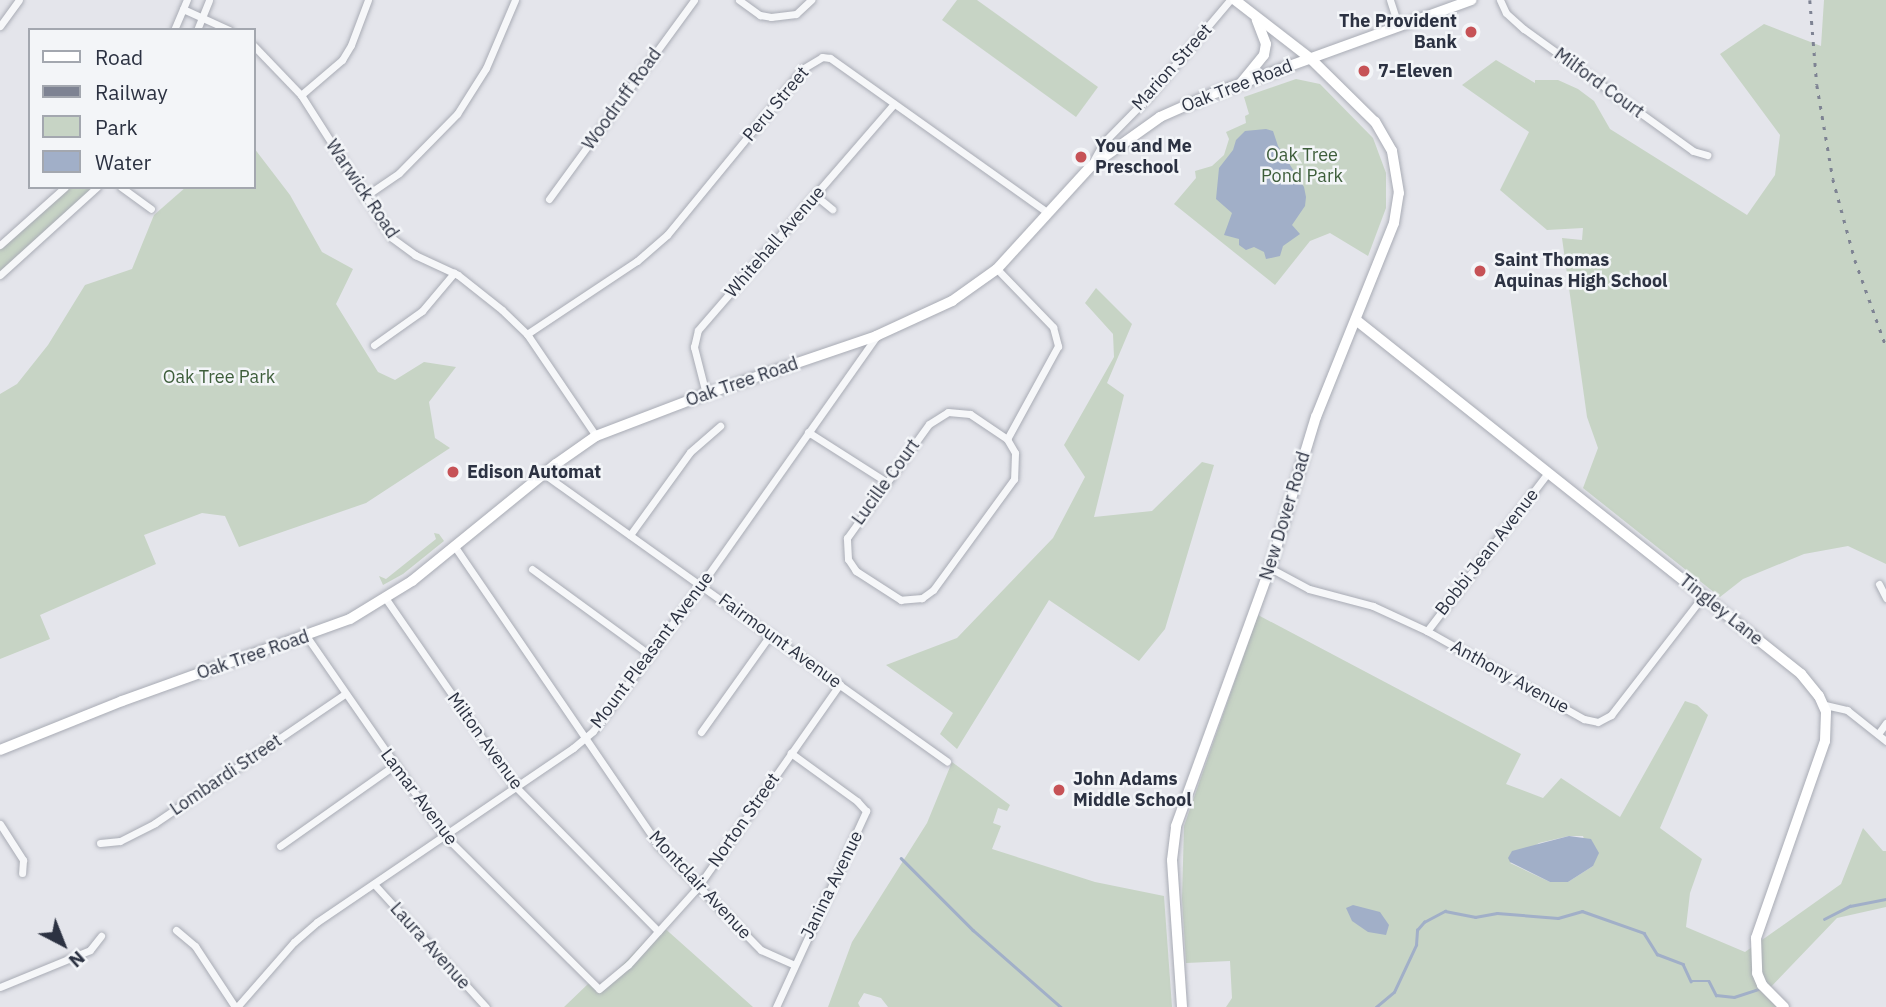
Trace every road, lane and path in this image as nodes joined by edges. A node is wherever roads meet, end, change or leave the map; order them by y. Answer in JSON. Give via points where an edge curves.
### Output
{"nodes":[{"id":1,"x":19,"y":0,"type":"edge"},
{"id":2,"x":187,"y":0,"type":"edge"},
{"id":3,"x":209,"y":0,"type":"edge"},
{"id":4,"x":368,"y":0,"type":"edge"},
{"id":5,"x":515,"y":0,"type":"edge"},
{"id":6,"x":694,"y":0,"type":"edge"},
{"id":7,"x":739,"y":0,"type":"edge"},
{"id":8,"x":811,"y":0,"type":"edge"},
{"id":9,"x":1232,"y":0,"type":"edge"},
{"id":10,"x":1390,"y":0,"type":"edge"},
{"id":11,"x":1471,"y":0,"type":"edge"},
{"id":12,"x":1500,"y":0,"type":"edge"},
{"id":13,"x":183,"y":9,"type":"junction"},
{"id":14,"x":1255,"y":16,"type":"junction"},
{"id":15,"x":202,"y":17,"type":"junction"},
{"id":16,"x":0,"y":26,"type":"edge"},
{"id":17,"x":1399,"y":27,"type":"junction"},
{"id":18,"x":175,"y":28,"type":"edge"},
{"id":19,"x":198,"y":28,"type":"edge"},
{"id":20,"x":225,"y":28,"type":"edge"},
{"id":21,"x":256,"y":48,"type":"edge"},
{"id":22,"x":1311,"y":59,"type":"junction"},
{"id":23,"x":1241,"y":84,"type":"junction"},
{"id":24,"x":301,"y":95,"type":"junction"},
{"id":25,"x":894,"y":104,"type":"junction"},
{"id":26,"x":1707,"y":155,"type":"dead end"},
{"id":27,"x":1090,"y":167,"type":"junction"},
{"id":28,"x":63,"y":189,"type":"edge"},
{"id":29,"x":95,"y":189,"type":"edge"},
{"id":30,"x":124,"y":189,"type":"edge"},
{"id":31,"x":816,"y":196,"type":"junction"},
{"id":32,"x":364,"y":197,"type":"junction"},
{"id":33,"x":549,"y":199,"type":"dead end"},
{"id":34,"x":151,"y":209,"type":"dead end"},
{"id":35,"x":832,"y":209,"type":"dead end"},
{"id":36,"x":1048,"y":213,"type":"junction"},
{"id":37,"x":0,"y":245,"type":"edge"},
{"id":38,"x":997,"y":269,"type":"junction"},
{"id":39,"x":454,"y":274,"type":"junction"},
{"id":40,"x":0,"y":275,"type":"edge"},
{"id":41,"x":1356,"y":320,"type":"junction"},
{"id":42,"x":527,"y":334,"type":"junction"},
{"id":43,"x":876,"y":336,"type":"junction"},
{"id":44,"x":374,"y":345,"type":"dead end"},
{"id":45,"x":706,"y":394,"type":"junction"},
{"id":46,"x":720,"y":426,"type":"dead end"},
{"id":47,"x":808,"y":432,"type":"junction"},
{"id":48,"x":596,"y":436,"type":"junction"},
{"id":49,"x":1007,"y":439,"type":"junction"},
{"id":50,"x":1548,"y":473,"type":"junction"},
{"id":51,"x":544,"y":474,"type":"junction"},
{"id":52,"x":885,"y":481,"type":"junction"},
{"id":53,"x":630,"y":535,"type":"junction"},
{"id":54,"x":455,"y":547,"type":"junction"},
{"id":55,"x":1269,"y":568,"type":"junction"},
{"id":56,"x":532,"y":569,"type":"dead end"},
{"id":57,"x":1879,"y":584,"type":"dead end"},
{"id":58,"x":701,"y":585,"type":"junction"},
{"id":59,"x":1703,"y":596,"type":"junction"},
{"id":60,"x":386,"y":598,"type":"junction"},
{"id":61,"x":1886,"y":598,"type":"edge"},
{"id":62,"x":1427,"y":631,"type":"junction"},
{"id":63,"x":771,"y":634,"type":"junction"},
{"id":64,"x":307,"y":637,"type":"junction"},
{"id":65,"x":650,"y":655,"type":"junction"},
{"id":66,"x":840,"y":684,"type":"junction"},
{"id":67,"x":345,"y":694,"type":"junction"},
{"id":68,"x":1825,"y":705,"type":"junction"},
{"id":69,"x":1886,"y":723,"type":"edge"},
{"id":70,"x":701,"y":732,"type":"dead end"},
{"id":71,"x":1878,"y":734,"type":"junction"},
{"id":72,"x":585,"y":739,"type":"junction"},
{"id":73,"x":1886,"y":741,"type":"edge"},
{"id":74,"x":0,"y":750,"type":"edge"},
{"id":75,"x":791,"y":753,"type":"junction"},
{"id":76,"x":947,"y":761,"type":"dead end"},
{"id":77,"x":395,"y":765,"type":"junction"},
{"id":78,"x":515,"y":786,"type":"junction"},
{"id":79,"x":0,"y":824,"type":"edge"},
{"id":80,"x":444,"y":835,"type":"junction"},
{"id":81,"x":100,"y":844,"type":"dead end"},
{"id":82,"x":280,"y":846,"type":"dead end"},
{"id":83,"x":22,"y":873,"type":"dead end"},
{"id":84,"x":374,"y":884,"type":"junction"},
{"id":85,"x":697,"y":888,"type":"junction"},
{"id":86,"x":176,"y":930,"type":"dead end"},
{"id":87,"x":659,"y":931,"type":"junction"},
{"id":88,"x":101,"y":936,"type":"dead end"},
{"id":89,"x":794,"y":965,"type":"junction"},
{"id":90,"x":580,"y":973,"type":"joint"},
{"id":91,"x":0,"y":987,"type":"edge"},
{"id":92,"x":236,"y":1007,"type":"edge"},
{"id":93,"x":486,"y":1007,"type":"edge"},
{"id":94,"x":776,"y":1007,"type":"edge"},
{"id":95,"x":1182,"y":1007,"type":"edge"},
{"id":96,"x":1784,"y":1007,"type":"edge"}],
"edges":[{"from":1,"to":16,"type":"street"},
{"from":2,"to":13,"type":"street"},
{"from":3,"to":15,"type":"street"},
{"from":4,"to":24,"type":"street","via":[[342,60]]},
{"from":5,"to":32,"type":"street","via":[[486,68],[457,114],[407,166]]},
{"from":6,"to":33,"type":"street","name":"Woodruff Road"},
{"from":7,"to":8,"type":"street","via":[[771,17],[796,14]]},
{"from":9,"to":14,"type":"street","name":"New Dover Road"},
{"from":9,"to":27,"type":"street","name":"Marion Street","via":[[1104,142]]},
{"from":10,"to":17,"type":"street"},
{"from":11,"to":17,"type":"street","name":"Oak Tree Road"},
{"from":12,"to":26,"type":"street","name":"Milford Court","via":[[1506,13],[1524,29],[1693,151]]},
{"from":13,"to":15,"type":"street"},
{"from":13,"to":18,"type":"street"},
{"from":14,"to":22,"type":"street","name":"New Dover Road"},
{"from":14,"to":23,"type":"street","via":[[1266,44],[1264,55]]},
{"from":15,"to":19,"type":"street"},
{"from":15,"to":20,"type":"street"},
{"from":17,"to":22,"type":"street","name":"Oak Tree Road"},
{"from":21,"to":24,"type":"street","name":"Warwick Road"},
{"from":22,"to":23,"type":"street","name":"Oak Tree Road"},
{"from":22,"to":41,"type":"street","name":"New Dover Road","via":[[1375,121],[1396,168],[1399,192],[1394,223]]},
{"from":23,"to":27,"type":"street","name":"Oak Tree Road","via":[[1160,117]]},
{"from":24,"to":32,"type":"street","name":"Warwick Road"},
{"from":25,"to":31,"type":"street","name":"Whitehall Avenue"},
{"from":25,"to":36,"type":"street","name":"Peru Street"},
{"from":25,"to":42,"type":"street","name":"Peru Street","via":[[830,58],[812,61],[667,235],[637,261]]},
{"from":27,"to":36,"type":"street","name":"Oak Tree Road"},
{"from":28,"to":37,"type":"street"},
{"from":29,"to":40,"type":"street"},
{"from":30,"to":34,"type":"street"},
{"from":31,"to":35,"type":"street"},
{"from":31,"to":45,"type":"street","name":"Whitehall Avenue","via":[[698,330],[694,348]]},
{"from":32,"to":39,"type":"street","name":"Warwick Road","via":[[392,238]]},
{"from":36,"to":38,"type":"street","name":"Oak Tree Road"},
{"from":38,"to":43,"type":"street","name":"Oak Tree Road","via":[[952,301]]},
{"from":38,"to":49,"type":"street","via":[[1053,327],[1058,346]]},
{"from":39,"to":42,"type":"street","name":"Warwick Road","via":[[482,291]]},
{"from":39,"to":44,"type":"street","via":[[422,311]]},
{"from":41,"to":50,"type":"street","name":"Tingley Lane"},
{"from":41,"to":55,"type":"street","name":"New Dover Road","via":[[1316,418]]},
{"from":42,"to":48,"type":"street","name":"Warwick Road"},
{"from":43,"to":45,"type":"street","name":"Oak Tree Road"},
{"from":43,"to":47,"type":"street","name":"Mount Pleasant Avenue"},
{"from":45,"to":48,"type":"street","name":"Oak Tree Road"},
{"from":46,"to":53,"type":"street","via":[[690,452]]},
{"from":47,"to":52,"type":"street"},
{"from":47,"to":58,"type":"street","name":"Mount Pleasant Avenue"},
{"from":48,"to":51,"type":"street","name":"Oak Tree Road"},
{"from":49,"to":52,"type":"street","name":"Lucille Court","via":[[970,414],[948,412],[929,424]]},
{"from":49,"to":52,"type":"street","name":"Lucille Court","via":[[1016,462],[1010,486],[933,590],[915,600],[891,597],[856,571],[846,552],[849,532]]},
{"from":50,"to":59,"type":"street","name":"Tingley Lane"},
{"from":50,"to":62,"type":"street","name":"Bobbi Jean Avenue"},
{"from":51,"to":53,"type":"street","name":"Fairmount Avenue"},
{"from":51,"to":54,"type":"street","name":"Oak Tree Road"},
{"from":53,"to":58,"type":"street","name":"Fairmount Avenue"},
{"from":54,"to":60,"type":"street","name":"Oak Tree Road"},
{"from":54,"to":72,"type":"street","name":"Montclair Avenue"},
{"from":55,"to":62,"type":"street","name":"Anthony Avenue","via":[[1309,589],[1373,606]]},
{"from":55,"to":95,"type":"street","name":"New Dover Road","via":[[1176,826],[1172,860]]},
{"from":56,"to":65,"type":"street"},
{"from":57,"to":61,"type":"street"},
{"from":58,"to":63,"type":"street","name":"Fairmount Avenue"},
{"from":58,"to":65,"type":"street","name":"Mount Pleasant Avenue"},
{"from":59,"to":62,"type":"street","name":"Anthony Avenue","via":[[1611,715],[1598,722],[1584,719]]},
{"from":59,"to":68,"type":"street","name":"Tingley Lane","via":[[1801,674]]},
{"from":60,"to":64,"type":"street","name":"Oak Tree Road"},
{"from":60,"to":78,"type":"street","name":"Milton Avenue"},
{"from":63,"to":66,"type":"street","name":"Fairmount Avenue"},
{"from":63,"to":70,"type":"street"},
{"from":64,"to":67,"type":"street","name":"Lamar Avenue"},
{"from":64,"to":74,"type":"street","name":"Oak Tree Road","via":[[122,701]]},
{"from":65,"to":72,"type":"street","name":"Mount Pleasant Avenue"},
{"from":66,"to":75,"type":"street","name":"Norton Street"},
{"from":66,"to":76,"type":"street","name":"Fairmount Avenue"},
{"from":67,"to":77,"type":"street","name":"Lamar Avenue"},
{"from":67,"to":81,"type":"street","name":"Lombardi Street","via":[[155,824],[120,841]]},
{"from":68,"to":71,"type":"street","via":[[1847,710]]},
{"from":68,"to":96,"type":"street","via":[[1825,741],[1756,938],[1757,973],[1762,985]]},
{"from":69,"to":71,"type":"street"},
{"from":71,"to":73,"type":"street"},
{"from":72,"to":78,"type":"street","name":"Mount Pleasant Avenue"},
{"from":72,"to":85,"type":"street","name":"Montclair Avenue","via":[[658,845]]},
{"from":75,"to":85,"type":"street","name":"Norton Street"},
{"from":75,"to":89,"type":"street","name":"Janina Avenue","via":[[866,811]]},
{"from":77,"to":80,"type":"street","name":"Lamar Avenue"},
{"from":77,"to":82,"type":"street"},
{"from":78,"to":80,"type":"street","name":"Mount Pleasant Avenue"},
{"from":78,"to":87,"type":"street","name":"Milton Avenue"},
{"from":79,"to":83,"type":"street","via":[[23,860]]},
{"from":80,"to":84,"type":"street","name":"Mount Pleasant Avenue"},
{"from":80,"to":90,"type":"street","name":"Lamar Avenue"},
{"from":84,"to":92,"type":"street","name":"Mount Pleasant Avenue","via":[[293,942]]},
{"from":84,"to":93,"type":"street","name":"Laura Avenue"},
{"from":85,"to":87,"type":"street","name":"Norton Street"},
{"from":85,"to":89,"type":"street","name":"Montclair Avenue","via":[[761,950]]},
{"from":86,"to":92,"type":"street","via":[[195,946]]},
{"from":87,"to":90,"type":"street","name":"Norton Street","via":[[606,986],[595,988]]},
{"from":88,"to":91,"type":"street","via":[[90,950]]},
{"from":89,"to":94,"type":"street","name":"Janina Avenue"}]}
